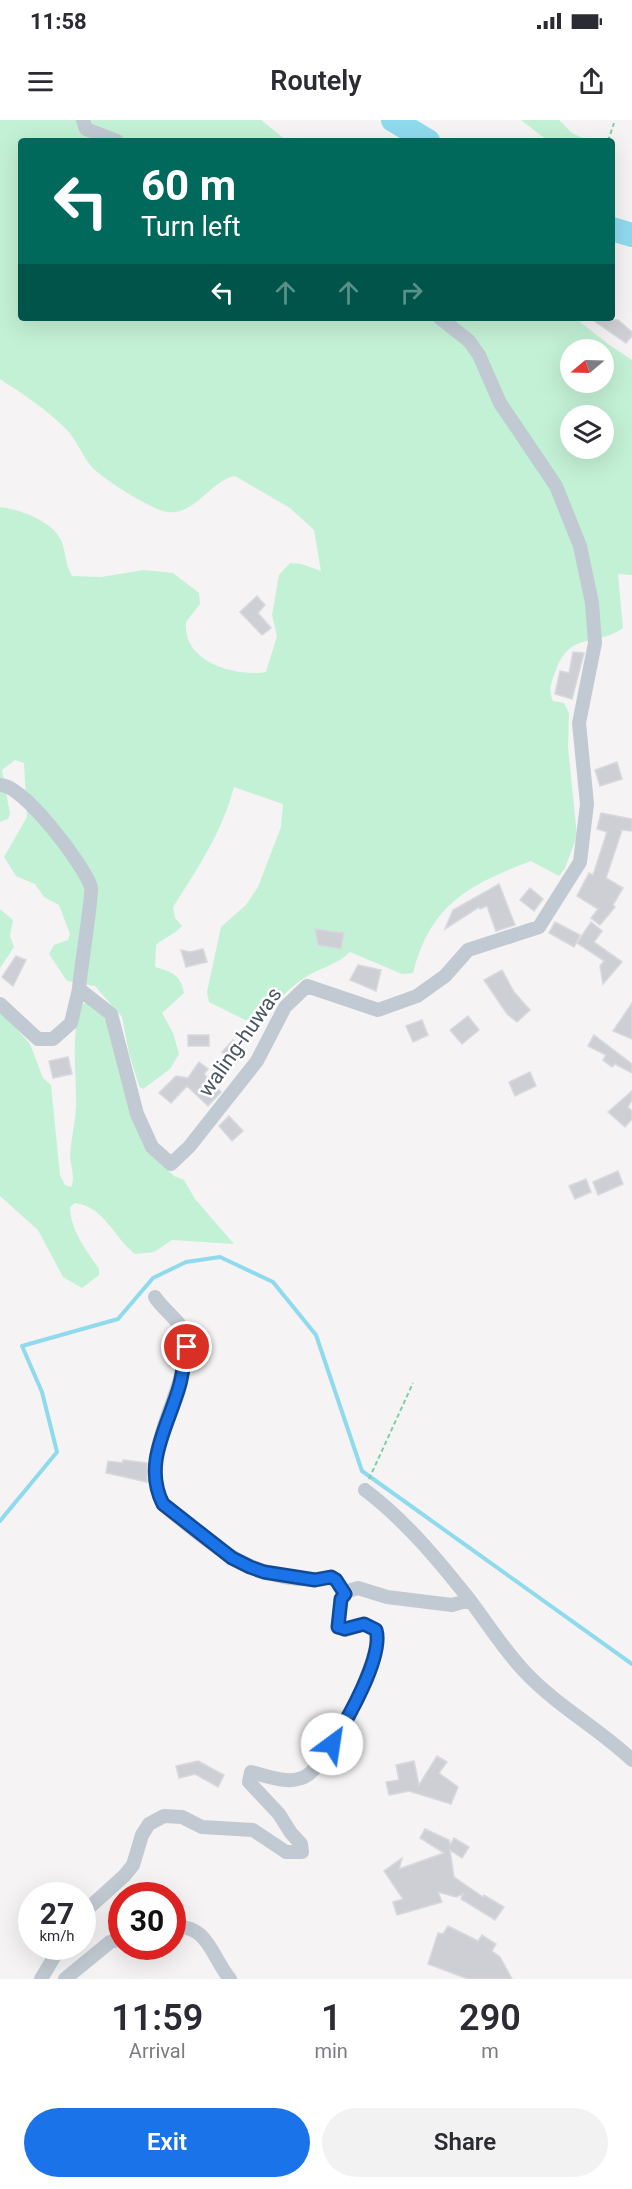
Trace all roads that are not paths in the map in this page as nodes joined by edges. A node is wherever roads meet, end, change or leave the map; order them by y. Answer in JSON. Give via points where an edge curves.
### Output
{"nodes":[{"id":1,"x":83,"y":120,"type":"edge"},
{"id":2,"x":109,"y":138,"type":"edge"},
{"id":3,"x":444,"y":321,"type":"edge"},
{"id":4,"x":0,"y":785,"type":"edge"},
{"id":5,"x":79,"y":988,"type":"junction"},
{"id":6,"x":0,"y":1004,"type":"edge"},
{"id":7,"x":155,"y":1297,"type":"dead end"},
{"id":8,"x":365,"y":1490,"type":"road end"},
{"id":9,"x":345,"y":1594,"type":"junction"},
{"id":10,"x":470,"y":1600,"type":"junction"},
{"id":11,"x":632,"y":1760,"type":"edge"},
{"id":12,"x":96,"y":1901,"type":"edge"},
{"id":13,"x":186,"y":1926,"type":"edge"},
{"id":14,"x":108,"y":1946,"type":"edge"},
{"id":15,"x":52,"y":1960,"type":"edge"},
{"id":16,"x":41,"y":1979,"type":"edge"},
{"id":17,"x":65,"y":1979,"type":"edge"},
{"id":18,"x":230,"y":1979,"type":"edge"}],
"edges":[{"from":1,"to":2,"type":"street","via":[[86,129]]},
{"from":3,"to":5,"type":"street","name":"waling-huwas","via":[[479,354],[500,404],[556,486],[580,546],[592,603],[595,643],[579,723],[587,804],[580,862],[568,885],[539,927],[468,950],[445,976],[417,996],[378,1010],[307,986],[285,1007],[258,1061],[171,1164],[152,1147],[137,1114],[111,1014]]},
{"from":4,"to":5,"type":"street","via":[[6,785],[27,802],[58,836],[92,888]]},
{"from":5,"to":6,"type":"street","via":[[71,1023],[53,1039],[38,1040]]},
{"from":7,"to":9,"type":"street","via":[[186,1336],[187,1347],[180,1384],[154,1462],[163,1504],[232,1558],[250,1567],[315,1580],[331,1577]]},
{"from":8,"to":10,"type":"street","via":[[408,1527]]},
{"from":9,"to":10,"type":"street","via":[[358,1588],[387,1597],[452,1605]]},
{"from":9,"to":12,"type":"street","via":[[338,1627],[364,1624],[376,1630],[379,1640],[360,1694],[332,1744],[308,1775],[282,1781],[251,1772],[249,1782],[302,1844],[302,1852],[286,1852],[253,1830],[202,1827],[182,1817],[164,1816],[149,1824],[133,1865]]},
{"from":10,"to":11,"type":"street","via":[[525,1672]]},
{"from":13,"to":18,"type":"street","via":[[201,1933]]},
{"from":14,"to":17,"type":"street"},
{"from":15,"to":16,"type":"street"}]}
